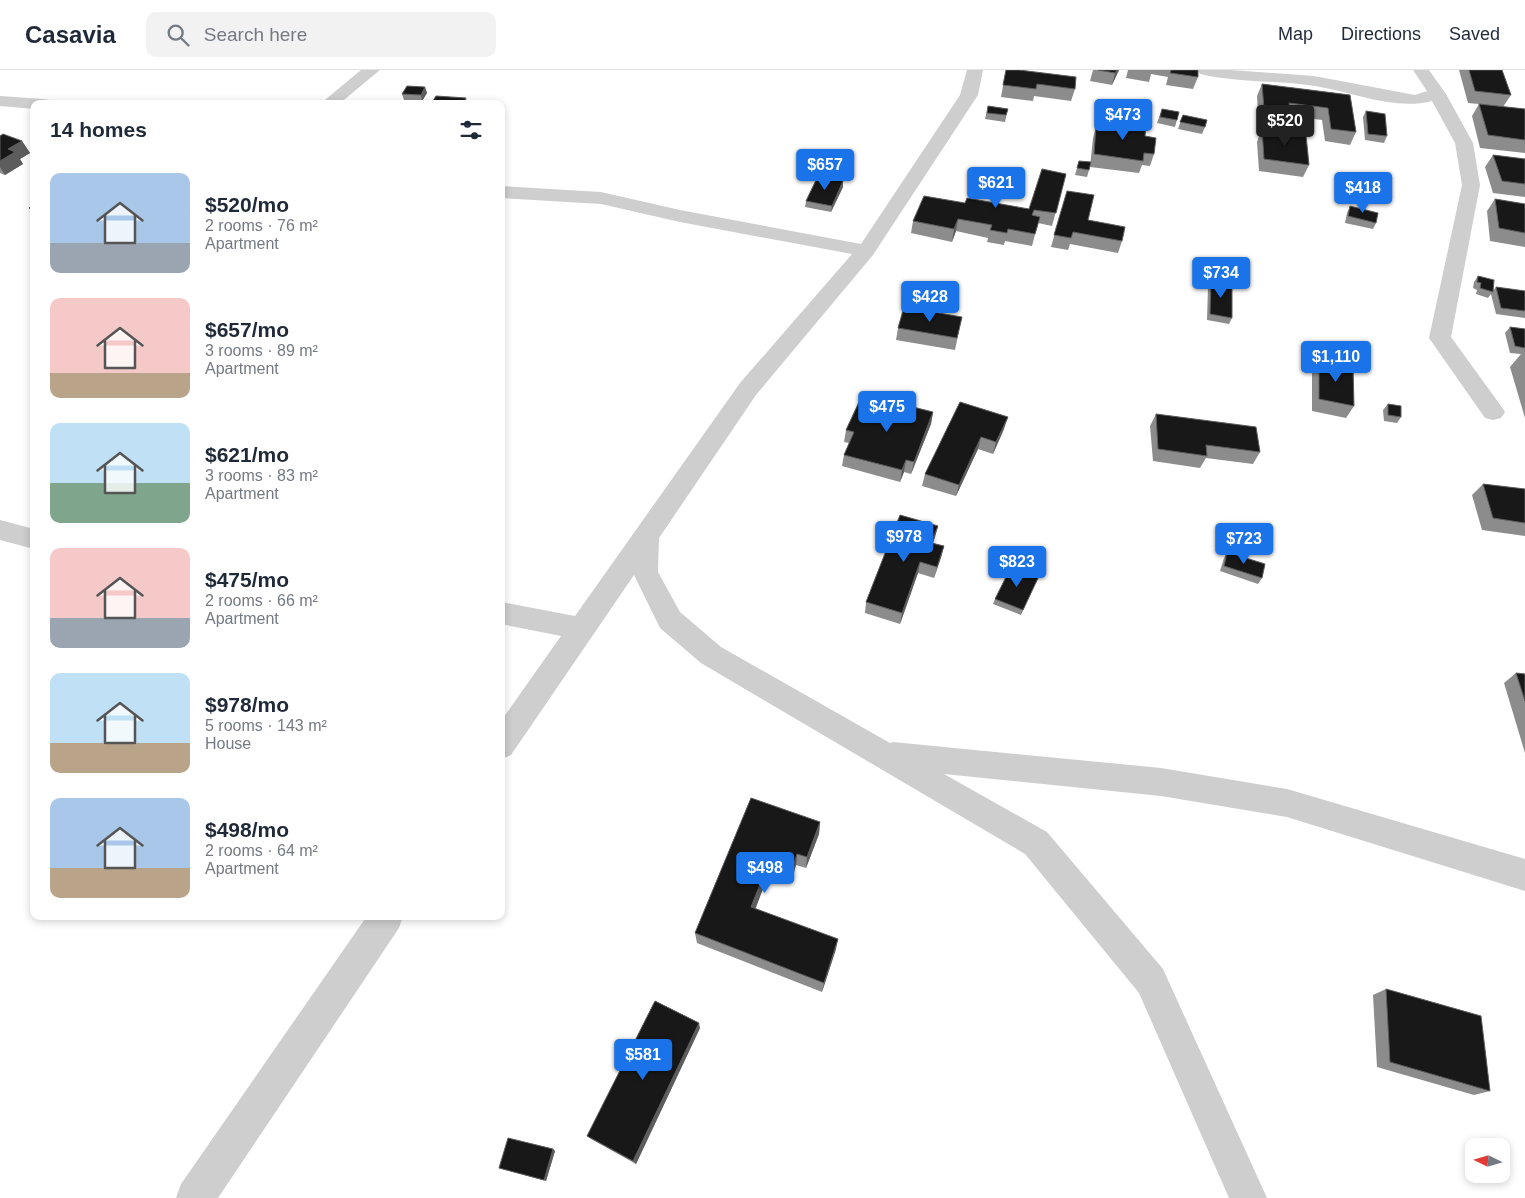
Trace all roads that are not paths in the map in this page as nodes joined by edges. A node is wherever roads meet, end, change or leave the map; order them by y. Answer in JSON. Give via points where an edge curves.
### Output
{"nodes":[{"id":1,"x":372,"y":70,"type":"edge"},
{"id":2,"x":975,"y":70,"type":"edge"},
{"id":3,"x":1206,"y":70,"type":"edge"},
{"id":4,"x":1421,"y":70,"type":"edge"},
{"id":5,"x":1437,"y":94,"type":"junction"},
{"id":6,"x":0,"y":100,"type":"edge"},
{"id":7,"x":333,"y":100,"type":"edge"},
{"id":8,"x":30,"y":103,"type":"edge"},
{"id":9,"x":505,"y":192,"type":"edge"},
{"id":10,"x":866,"y":251,"type":"junction"},
{"id":11,"x":1493,"y":412,"type":"dead end"},
{"id":12,"x":0,"y":530,"type":"edge"},
{"id":13,"x":646,"y":536,"type":"junction"},
{"id":14,"x":30,"y":538,"type":"edge"},
{"id":15,"x":505,"y":614,"type":"edge"},
{"id":16,"x":582,"y":629,"type":"junction"},
{"id":17,"x":505,"y":740,"type":"edge"},
{"id":18,"x":883,"y":754,"type":"junction"},
{"id":19,"x":1525,"y":875,"type":"edge"},
{"id":20,"x":384,"y":920,"type":"edge"},
{"id":21,"x":195,"y":1198,"type":"edge"},
{"id":22,"x":1248,"y":1198,"type":"edge"}],
"edges":[{"from":1,"to":7,"type":"street"},
{"from":2,"to":10,"type":"street","via":[[969,95]]},
{"from":3,"to":5,"type":"street","via":[[1314,81],[1415,100]]},
{"from":4,"to":5,"type":"street"},
{"from":5,"to":11,"type":"street","via":[[1464,143],[1471,185],[1440,338]]},
{"from":6,"to":8,"type":"street"},
{"from":9,"to":10,"type":"street","via":[[601,198]]},
{"from":10,"to":13,"type":"street","via":[[748,389]]},
{"from":12,"to":14,"type":"street"},
{"from":13,"to":16,"type":"street"},
{"from":13,"to":18,"type":"street","via":[[645,572],[670,620],[711,655]]},
{"from":15,"to":16,"type":"street"},
{"from":16,"to":17,"type":"street"},
{"from":18,"to":19,"type":"street","via":[[1161,782],[1287,803]]},
{"from":18,"to":22,"type":"street","via":[[1036,843],[1151,981]]},
{"from":20,"to":21,"type":"street"}]}
